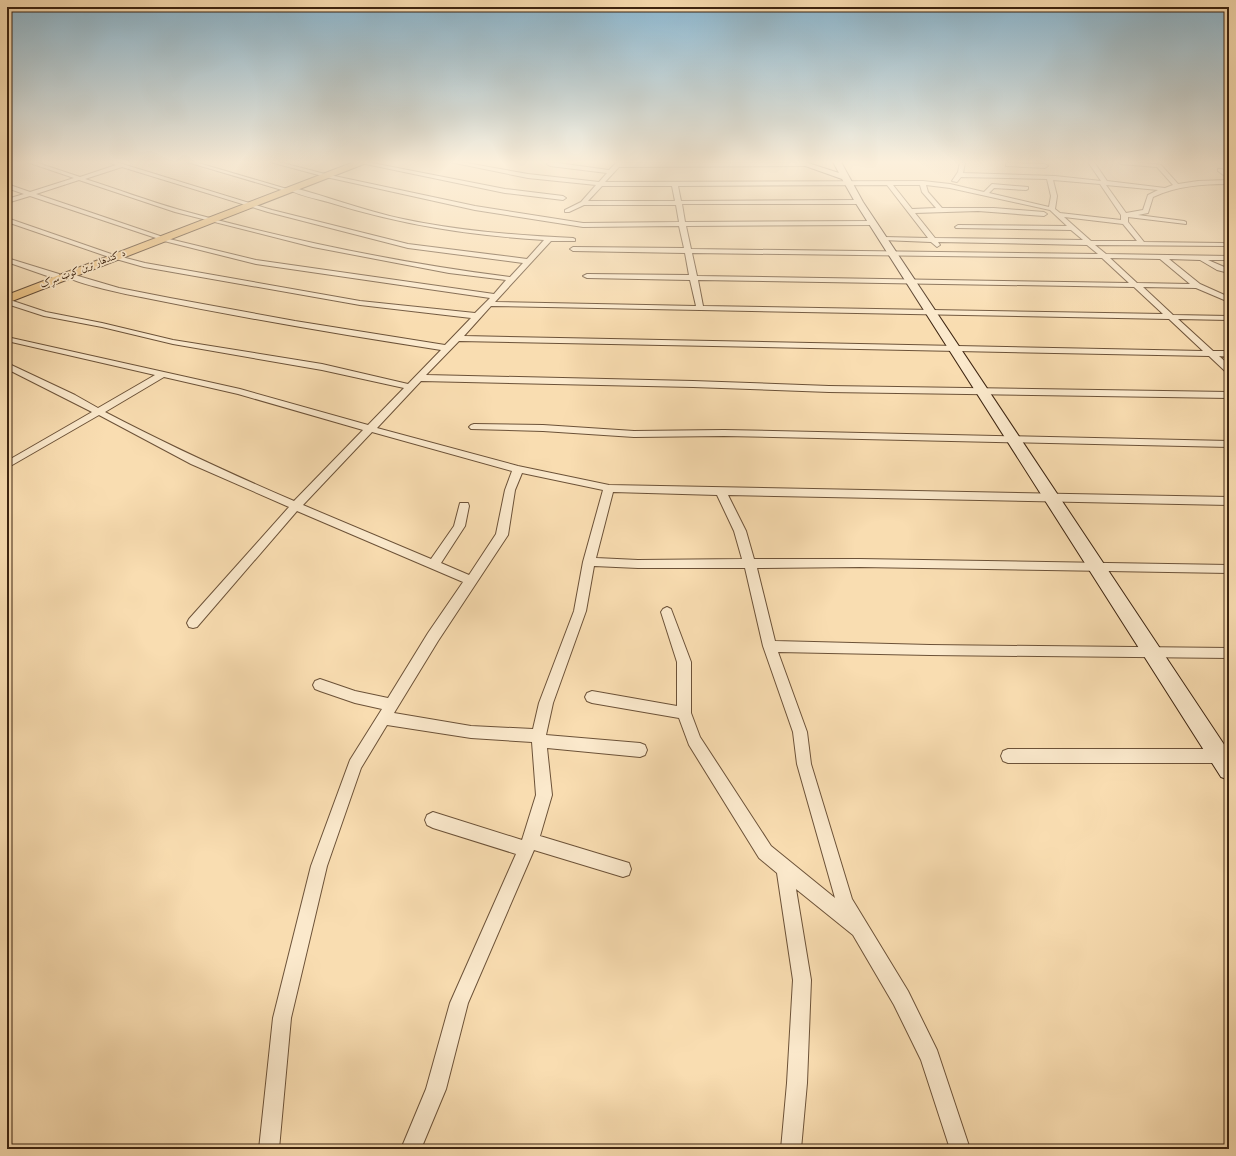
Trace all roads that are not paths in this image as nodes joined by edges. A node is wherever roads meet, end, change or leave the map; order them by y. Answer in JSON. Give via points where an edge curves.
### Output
{"nodes":[{"id":1,"x":95,"y":216,"type":"edge"},
{"id":2,"x":197,"y":216,"type":"edge"},
{"id":3,"x":218,"y":216,"type":"edge"},
{"id":4,"x":294,"y":216,"type":"edge"},
{"id":5,"x":383,"y":216,"type":"edge"},
{"id":6,"x":522,"y":216,"type":"edge"},
{"id":7,"x":681,"y":216,"type":"edge"},
{"id":8,"x":868,"y":216,"type":"edge"},
{"id":9,"x":915,"y":216,"type":"edge"},
{"id":10,"x":1059,"y":216,"type":"edge"},
{"id":11,"x":1097,"y":216,"type":"edge"},
{"id":12,"x":1132,"y":216,"type":"edge"},
{"id":13,"x":1125,"y":218,"type":"junction"},
{"id":14,"x":210,"y":219,"type":"junction"},
{"id":15,"x":7,"y":220,"type":"edge"},
{"id":16,"x":873,"y":223,"type":"junction"},
{"id":17,"x":1184,"y":223,"type":"dead end"},
{"id":18,"x":682,"y":224,"type":"junction"},
{"id":19,"x":958,"y":227,"type":"dead end"},
{"id":20,"x":1071,"y":228,"type":"junction"},
{"id":21,"x":160,"y":238,"type":"junction"},
{"id":22,"x":549,"y":239,"type":"junction"},
{"id":23,"x":884,"y":239,"type":"junction"},
{"id":24,"x":573,"y":240,"type":"dead end"},
{"id":25,"x":933,"y":240,"type":"junction"},
{"id":26,"x":1087,"y":242,"type":"junction"},
{"id":27,"x":1142,"y":243,"type":"junction"},
{"id":28,"x":1223,"y":245,"type":"dead end"},
{"id":29,"x":573,"y":249,"type":"dead end"},
{"id":30,"x":687,"y":251,"type":"junction"},
{"id":31,"x":893,"y":254,"type":"junction"},
{"id":32,"x":943,"y":254,"type":"junction"},
{"id":33,"x":113,"y":256,"type":"junction"},
{"id":34,"x":1103,"y":256,"type":"junction"},
{"id":35,"x":1162,"y":258,"type":"junction"},
{"id":36,"x":1199,"y":258,"type":"junction"},
{"id":37,"x":1229,"y":258,"type":"edge"},
{"id":38,"x":7,"y":260,"type":"edge"},
{"id":39,"x":528,"y":261,"type":"junction"},
{"id":40,"x":82,"y":268,"type":"junction"},
{"id":41,"x":1229,"y":271,"type":"edge"},
{"id":42,"x":68,"y":275,"type":"junction"},
{"id":43,"x":56,"y":276,"type":"junction"},
{"id":44,"x":587,"y":276,"type":"dead end"},
{"id":45,"x":512,"y":278,"type":"junction"},
{"id":46,"x":693,"y":278,"type":"junction"},
{"id":47,"x":911,"y":281,"type":"junction"},
{"id":48,"x":1134,"y":285,"type":"junction"},
{"id":49,"x":1197,"y":286,"type":"junction"},
{"id":50,"x":7,"y":295,"type":"edge"},
{"id":51,"x":496,"y":296,"type":"junction"},
{"id":52,"x":7,"y":300,"type":"edge"},
{"id":53,"x":1229,"y":300,"type":"edge"},
{"id":54,"x":488,"y":304,"type":"junction"},
{"id":55,"x":700,"y":308,"type":"junction"},
{"id":56,"x":931,"y":313,"type":"junction"},
{"id":57,"x":477,"y":316,"type":"junction"},
{"id":58,"x":1170,"y":317,"type":"junction"},
{"id":59,"x":1229,"y":318,"type":"edge"},
{"id":60,"x":457,"y":338,"type":"junction"},
{"id":61,"x":12,"y":339,"type":"edge"},
{"id":62,"x":7,"y":345,"type":"edge"},
{"id":63,"x":447,"y":348,"type":"junction"},
{"id":64,"x":955,"y":349,"type":"junction"},
{"id":65,"x":1211,"y":354,"type":"junction"},
{"id":66,"x":1229,"y":354,"type":"edge"},
{"id":67,"x":7,"y":366,"type":"edge"},
{"id":68,"x":1229,"y":370,"type":"edge"},
{"id":69,"x":163,"y":374,"type":"junction"},
{"id":70,"x":419,"y":378,"type":"junction"},
{"id":71,"x":411,"y":386,"type":"junction"},
{"id":72,"x":981,"y":390,"type":"junction"},
{"id":73,"x":1229,"y":395,"type":"edge"},
{"id":74,"x":99,"y":412,"type":"junction"},
{"id":75,"x":474,"y":427,"type":"dead end"},
{"id":76,"x":370,"y":429,"type":"junction"},
{"id":77,"x":1013,"y":439,"type":"junction"},
{"id":78,"x":1229,"y":444,"type":"edge"},
{"id":79,"x":7,"y":465,"type":"edge"},
{"id":80,"x":518,"y":469,"type":"junction"},
{"id":81,"x":609,"y":488,"type":"junction"},
{"id":82,"x":721,"y":491,"type":"junction"},
{"id":83,"x":1050,"y":496,"type":"junction"},
{"id":84,"x":1229,"y":501,"type":"edge"},
{"id":85,"x":296,"y":506,"type":"junction"},
{"id":86,"x":464,"y":506,"type":"dead end"},
{"id":87,"x":589,"y":562,"type":"junction"},
{"id":88,"x":434,"y":564,"type":"junction"},
{"id":89,"x":750,"y":564,"type":"junction"},
{"id":90,"x":1095,"y":566,"type":"junction"},
{"id":91,"x":1229,"y":569,"type":"edge"},
{"id":92,"x":472,"y":580,"type":"junction"},
{"id":93,"x":667,"y":612,"type":"dead end"},
{"id":94,"x":193,"y":623,"type":"dead end"},
{"id":95,"x":770,"y":646,"type":"junction"},
{"id":96,"x":1152,"y":652,"type":"junction"},
{"id":97,"x":1229,"y":653,"type":"edge"},
{"id":98,"x":320,"y":685,"type":"dead end"},
{"id":99,"x":592,"y":697,"type":"dead end"},
{"id":100,"x":392,"y":704,"type":"junction"},
{"id":101,"x":684,"y":713,"type":"junction"},
{"id":102,"x":384,"y":718,"type":"junction"},
{"id":103,"x":540,"y":738,"type":"junction"},
{"id":104,"x":640,"y":750,"type":"dead end"},
{"id":105,"x":1008,"y":756,"type":"dead end"},
{"id":106,"x":1224,"y":756,"type":"edge"},
{"id":107,"x":1229,"y":770,"type":"edge"},
{"id":108,"x":433,"y":820,"type":"dead end"},
{"id":109,"x":528,"y":845,"type":"junction"},
{"id":110,"x":623,"y":868,"type":"dead end"},
{"id":111,"x":786,"y":869,"type":"junction"},
{"id":112,"x":859,"y":929,"type":"junction"},
{"id":113,"x":269,"y":1149,"type":"edge"},
{"id":114,"x":411,"y":1149,"type":"edge"},
{"id":115,"x":791,"y":1149,"type":"edge"},
{"id":116,"x":960,"y":1149,"type":"edge"}],
"edges":[{"from":1,"to":21,"type":"street"},
{"from":2,"to":14,"type":"street"},
{"from":3,"to":14,"type":"main road","name":"د کندهار ترين کوټ سړک"},
{"from":4,"to":39,"type":"street","via":[[408,246]]},
{"from":5,"to":22,"type":"street","via":[[462,231]]},
{"from":6,"to":18,"type":"street","via":[[583,225]]},
{"from":7,"to":18,"type":"street"},
{"from":8,"to":16,"type":"main road"},
{"from":9,"to":25,"type":"street"},
{"from":10,"to":20,"type":"street"},
{"from":11,"to":13,"type":"street"},
{"from":12,"to":13,"type":"street"},
{"from":13,"to":17,"type":"street"},
{"from":13,"to":27,"type":"street"},
{"from":14,"to":21,"type":"main road","name":"د کندهار ترين کوټ سړک"},
{"from":14,"to":45,"type":"street","via":[[347,252],[449,271]]},
{"from":15,"to":33,"type":"street"},
{"from":16,"to":18,"type":"street"},
{"from":16,"to":23,"type":"main road"},
{"from":18,"to":30,"type":"street"},
{"from":19,"to":20,"type":"street"},
{"from":20,"to":26,"type":"street"},
{"from":21,"to":33,"type":"main road","name":"د کندهار ترين کوټ سړک"},
{"from":21,"to":51,"type":"street","via":[[256,262]]},
{"from":22,"to":24,"type":"street"},
{"from":22,"to":39,"type":"street"},
{"from":23,"to":25,"type":"street"},
{"from":23,"to":31,"type":"main road"},
{"from":25,"to":26,"type":"street"},
{"from":25,"to":32,"type":"street"},
{"from":26,"to":27,"type":"street"},
{"from":26,"to":34,"type":"street"},
{"from":27,"to":28,"type":"street"},
{"from":29,"to":30,"type":"street"},
{"from":30,"to":31,"type":"street"},
{"from":30,"to":46,"type":"street"},
{"from":31,"to":32,"type":"street"},
{"from":31,"to":47,"type":"main road"},
{"from":32,"to":34,"type":"street"},
{"from":33,"to":40,"type":"main road","name":"د کندهار ترين کوټ سړک"},
{"from":33,"to":57,"type":"street","via":[[144,265],[360,304]]},
{"from":34,"to":35,"type":"street"},
{"from":34,"to":48,"type":"street"},
{"from":35,"to":36,"type":"street"},
{"from":35,"to":49,"type":"street"},
{"from":36,"to":37,"type":"street"},
{"from":36,"to":41,"type":"street"},
{"from":38,"to":43,"type":"street"},
{"from":39,"to":45,"type":"street"},
{"from":40,"to":42,"type":"main road","name":"د کندهار ترين کوټ سړک"},
{"from":40,"to":43,"type":"main road","name":"د کندهار ترين کوټ سړک"},
{"from":42,"to":52,"type":"main road","name":"د کندهار ترين کوټ سړک"},
{"from":42,"to":63,"type":"street","via":[[149,297]]},
{"from":43,"to":50,"type":"main road","name":"د کندهار ترين کوټ سړک"},
{"from":44,"to":46,"type":"street"},
{"from":45,"to":51,"type":"street"},
{"from":46,"to":47,"type":"street"},
{"from":46,"to":55,"type":"street"},
{"from":47,"to":48,"type":"street"},
{"from":47,"to":56,"type":"main road"},
{"from":48,"to":49,"type":"street"},
{"from":48,"to":58,"type":"street"},
{"from":49,"to":53,"type":"street"},
{"from":51,"to":54,"type":"street"},
{"from":52,"to":71,"type":"street","via":[[44,314],[173,342],[322,367]]},
{"from":54,"to":55,"type":"street"},
{"from":54,"to":57,"type":"street"},
{"from":55,"to":56,"type":"street"},
{"from":56,"to":58,"type":"street"},
{"from":56,"to":64,"type":"main road"},
{"from":57,"to":60,"type":"street"},
{"from":58,"to":59,"type":"street"},
{"from":58,"to":65,"type":"street"},
{"from":60,"to":63,"type":"street"},
{"from":60,"to":64,"type":"street"},
{"from":61,"to":62,"type":"street"},
{"from":61,"to":69,"type":"street"},
{"from":63,"to":70,"type":"street"},
{"from":64,"to":65,"type":"street"},
{"from":64,"to":72,"type":"main road"},
{"from":65,"to":66,"type":"street"},
{"from":65,"to":68,"type":"street"},
{"from":67,"to":74,"type":"street"},
{"from":69,"to":74,"type":"street"},
{"from":69,"to":76,"type":"street","via":[[240,392]]},
{"from":70,"to":71,"type":"street"},
{"from":70,"to":72,"type":"street","via":[[829,389]]},
{"from":71,"to":76,"type":"street"},
{"from":72,"to":73,"type":"street"},
{"from":72,"to":77,"type":"main road"},
{"from":74,"to":79,"type":"street"},
{"from":74,"to":85,"type":"street","via":[[189,458]]},
{"from":75,"to":77,"type":"street","via":[[543,428],[634,434],[740,433]]},
{"from":76,"to":80,"type":"street"},
{"from":76,"to":85,"type":"street"},
{"from":77,"to":78,"type":"street"},
{"from":77,"to":83,"type":"main road"},
{"from":80,"to":81,"type":"street"},
{"from":80,"to":92,"type":"street","via":[[510,490],[502,535]]},
{"from":81,"to":82,"type":"street"},
{"from":81,"to":87,"type":"street"},
{"from":82,"to":83,"type":"street"},
{"from":82,"to":89,"type":"street","via":[[740,531]]},
{"from":83,"to":84,"type":"street"},
{"from":83,"to":90,"type":"main road"},
{"from":85,"to":88,"type":"street"},
{"from":85,"to":94,"type":"street"},
{"from":86,"to":88,"type":"street","via":[[459,526]]},
{"from":87,"to":89,"type":"street"},
{"from":87,"to":103,"type":"street","via":[[580,611],[546,703]]},
{"from":88,"to":92,"type":"street"},
{"from":89,"to":90,"type":"street"},
{"from":89,"to":95,"type":"street"},
{"from":90,"to":91,"type":"street"},
{"from":90,"to":96,"type":"main road"},
{"from":92,"to":100,"type":"street"},
{"from":93,"to":101,"type":"street","via":[[684,662]]},
{"from":95,"to":96,"type":"street"},
{"from":95,"to":112,"type":"street","via":[[800,732],[806,770],[845,903]]},
{"from":96,"to":97,"type":"street"},
{"from":96,"to":106,"type":"main road"},
{"from":98,"to":100,"type":"street","via":[[355,697]]},
{"from":99,"to":101,"type":"street"},
{"from":100,"to":102,"type":"street"},
{"from":101,"to":111,"type":"street","via":[[694,740],[765,852]]},
{"from":102,"to":103,"type":"street","via":[[471,732]]},
{"from":102,"to":113,"type":"street","via":[[356,765],[319,866],[282,1018]]},
{"from":103,"to":104,"type":"street"},
{"from":103,"to":109,"type":"street","via":[[544,795]]},
{"from":105,"to":106,"type":"street"},
{"from":106,"to":107,"type":"main road"},
{"from":108,"to":109,"type":"street"},
{"from":109,"to":110,"type":"street"},
{"from":109,"to":114,"type":"street","via":[[459,1004],[436,1089]]},
{"from":111,"to":112,"type":"street"},
{"from":111,"to":115,"type":"street","via":[[802,980]]},
{"from":112,"to":116,"type":"street","via":[[901,998],[930,1057]]}]}
